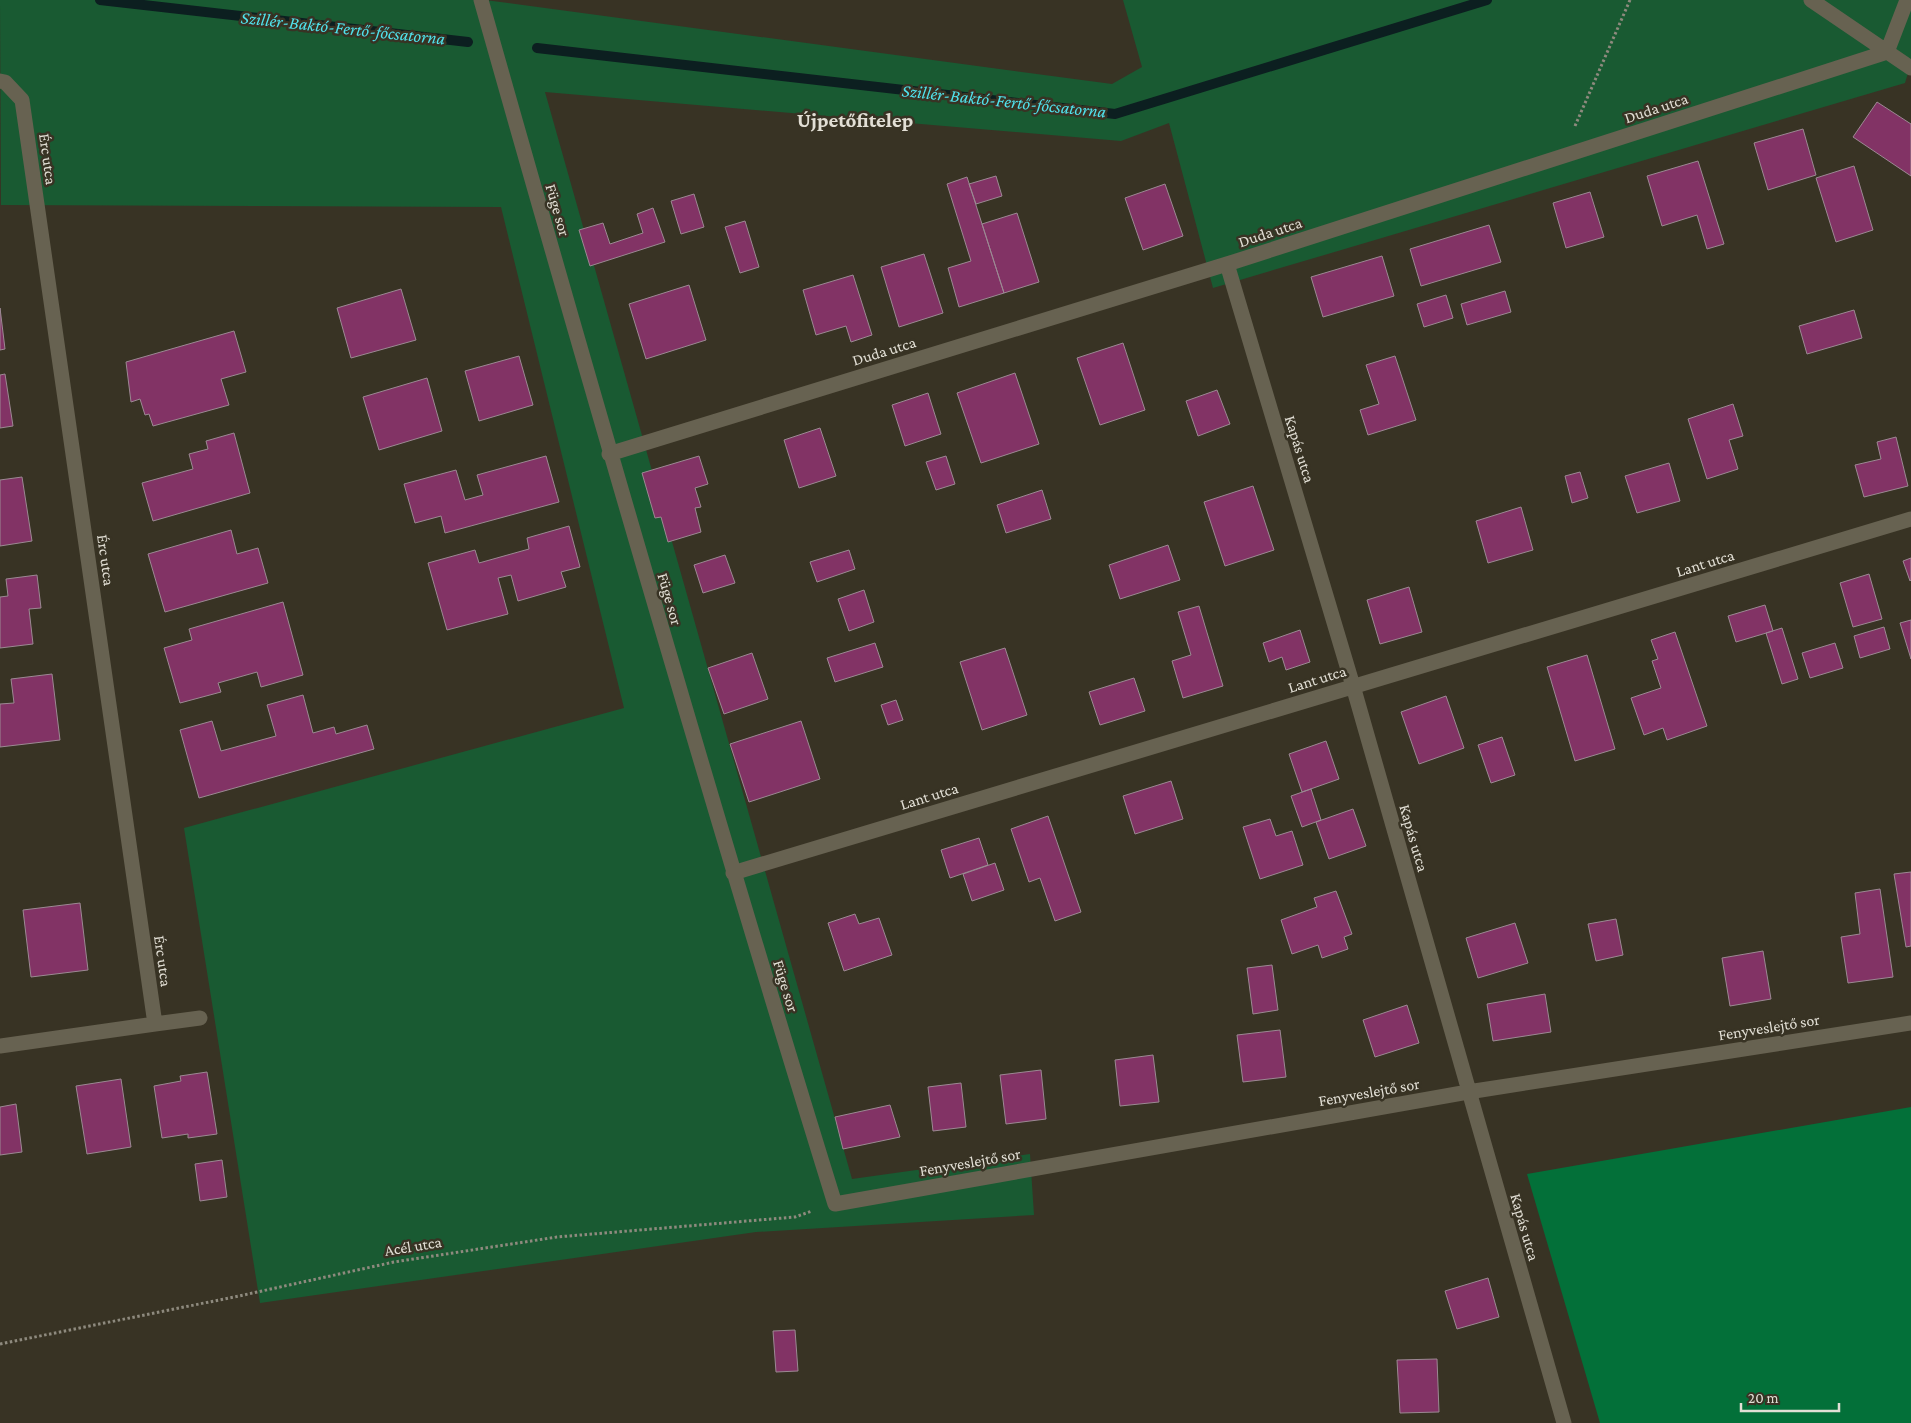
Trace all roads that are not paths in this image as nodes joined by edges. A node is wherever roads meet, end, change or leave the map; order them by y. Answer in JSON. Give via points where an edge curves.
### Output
{"nodes":[{"id":1,"x":481,"y":0,"type":"edge"},
{"id":2,"x":1811,"y":0,"type":"edge"},
{"id":3,"x":1907,"y":0,"type":"edge"},
{"id":4,"x":1887,"y":52,"type":"junction"},
{"id":5,"x":1911,"y":68,"type":"edge"},
{"id":6,"x":0,"y":81,"type":"edge"},
{"id":7,"x":1227,"y":264,"type":"junction"},
{"id":8,"x":609,"y":454,"type":"junction"},
{"id":9,"x":1911,"y":519,"type":"edge"},
{"id":10,"x":1353,"y":686,"type":"junction"},
{"id":11,"x":733,"y":874,"type":"junction"},
{"id":12,"x":200,"y":1018,"type":"dead end"},
{"id":13,"x":1911,"y":1023,"type":"edge"},
{"id":14,"x":155,"y":1024,"type":"junction"},
{"id":15,"x":0,"y":1046,"type":"edge"},
{"id":16,"x":1468,"y":1092,"type":"junction"},
{"id":17,"x":835,"y":1204,"type":"joint"},
{"id":18,"x":1564,"y":1423,"type":"edge"}],
"edges":[{"from":1,"to":8,"type":"street","name":"Füge sor"},
{"from":2,"to":4,"type":"street"},
{"from":3,"to":4,"type":"street"},
{"from":4,"to":5,"type":"street"},
{"from":4,"to":7,"type":"street","name":"Duda utca"},
{"from":6,"to":14,"type":"street","name":"Érc utca","via":[[5,82],[22,100]]},
{"from":7,"to":8,"type":"street","name":"Duda utca"},
{"from":7,"to":10,"type":"street","name":"Kapás utca"},
{"from":8,"to":11,"type":"street","name":"Füge sor"},
{"from":9,"to":10,"type":"street","name":"Lant utca"},
{"from":10,"to":11,"type":"street","name":"Lant utca"},
{"from":10,"to":16,"type":"street","name":"Kapás utca"},
{"from":11,"to":17,"type":"street","name":"Füge sor"},
{"from":12,"to":14,"type":"street"},
{"from":13,"to":16,"type":"street","name":"Fenyveslejtő sor"},
{"from":14,"to":15,"type":"street"},
{"from":16,"to":17,"type":"street","name":"Fenyveslejtő sor"},
{"from":16,"to":18,"type":"street","name":"Kapás utca"}]}
